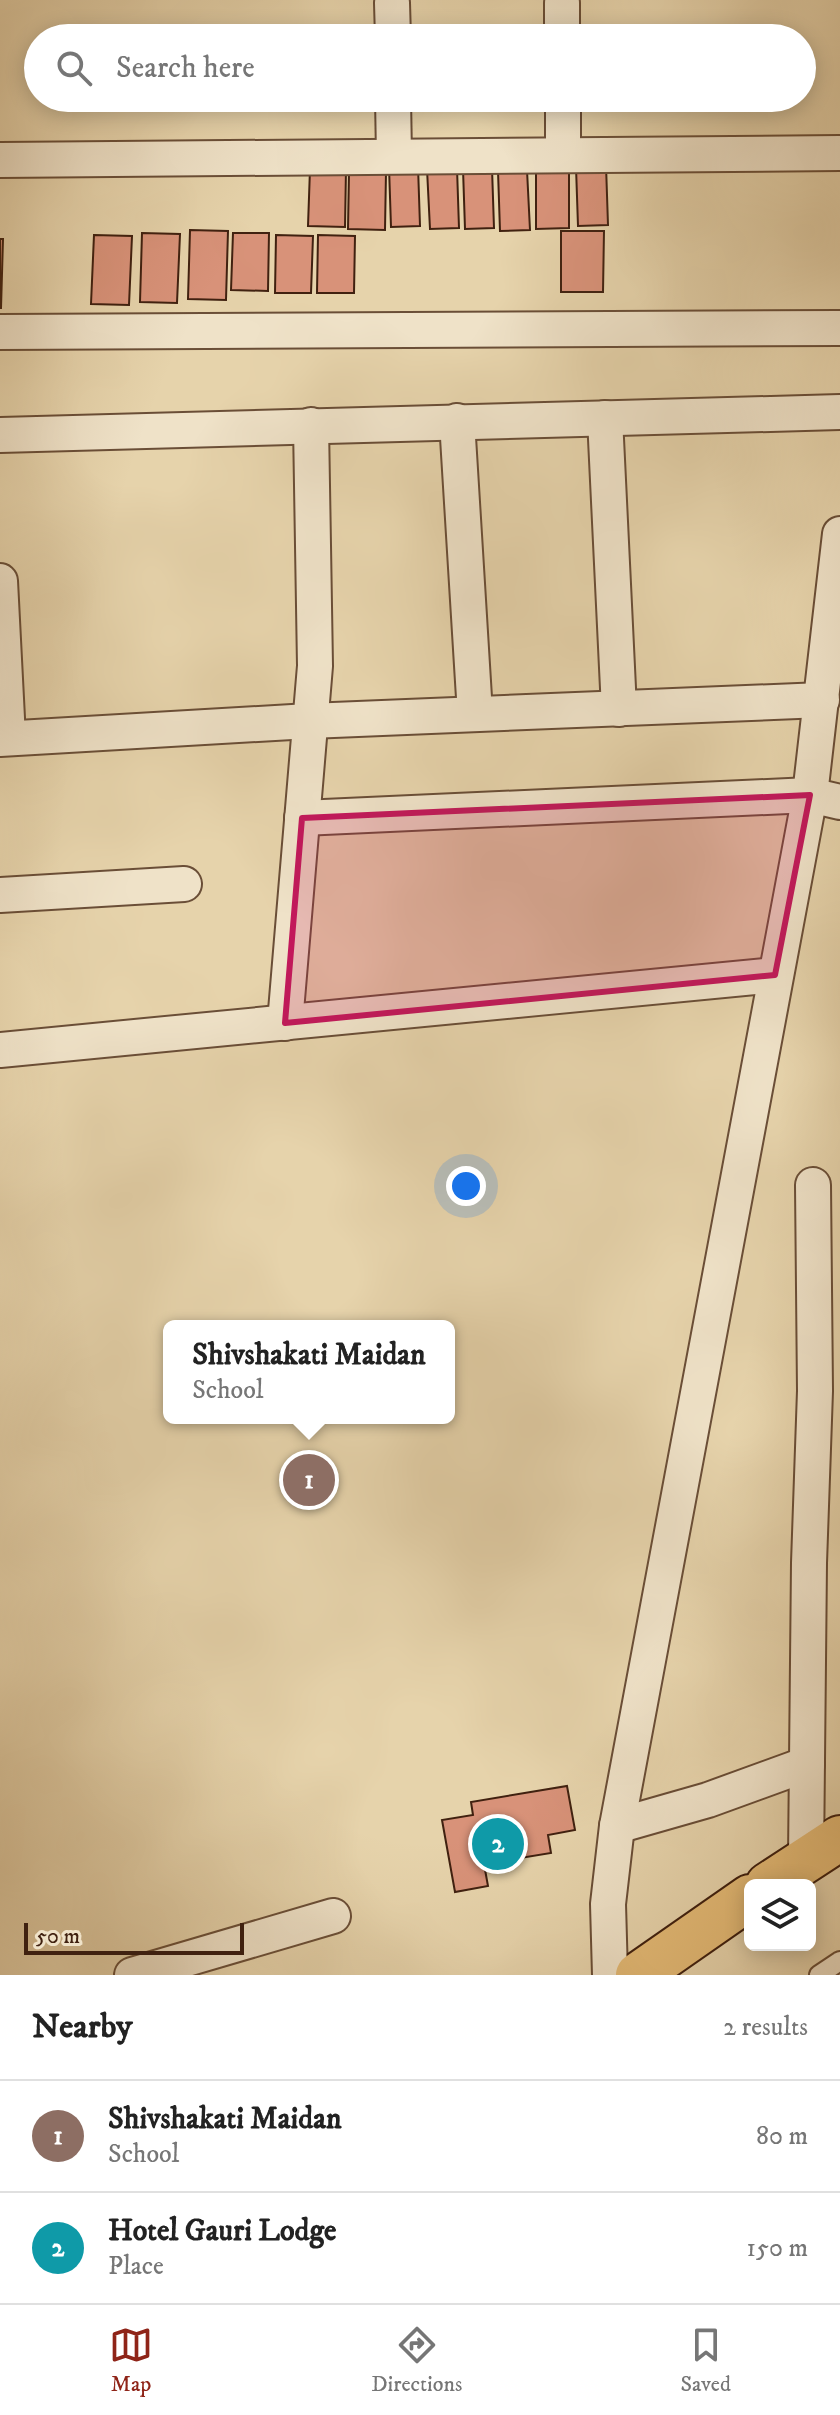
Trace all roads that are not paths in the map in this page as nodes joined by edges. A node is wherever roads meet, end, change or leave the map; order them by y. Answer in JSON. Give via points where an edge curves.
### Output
{"nodes":[{"id":1,"x":392,"y":3,"type":"dead end"},
{"id":2,"x":562,"y":3,"type":"dead end"},
{"id":3,"x":393,"y":24,"type":"edge"},
{"id":4,"x":562,"y":24,"type":"edge"},
{"id":5,"x":393,"y":112,"type":"edge"},
{"id":6,"x":563,"y":112,"type":"edge"},
{"id":7,"x":840,"y":153,"type":"edge"},
{"id":8,"x":563,"y":155,"type":"junction"},
{"id":9,"x":394,"y":156,"type":"junction"},
{"id":10,"x":0,"y":160,"type":"edge"},
{"id":11,"x":840,"y":328,"type":"edge"},
{"id":12,"x":0,"y":332,"type":"edge"},
{"id":13,"x":840,"y":412,"type":"edge"},
{"id":14,"x":605,"y":418,"type":"junction"},
{"id":15,"x":457,"y":421,"type":"junction"},
{"id":16,"x":311,"y":425,"type":"junction"},
{"id":17,"x":0,"y":435,"type":"edge"},
{"id":18,"x":840,"y":534,"type":"edge"},
{"id":19,"x":0,"y":581,"type":"edge"},
{"id":20,"x":822,"y":700,"type":"junction"},
{"id":21,"x":619,"y":709,"type":"junction"},
{"id":22,"x":475,"y":714,"type":"junction"},
{"id":23,"x":309,"y":721,"type":"junction"},
{"id":24,"x":4,"y":738,"type":"edge"},
{"id":25,"x":825,"y":798,"type":"edge"},
{"id":26,"x":302,"y":818,"type":"junction"},
{"id":27,"x":184,"y":884,"type":"dead end"},
{"id":28,"x":0,"y":895,"type":"edge"},
{"id":29,"x":775,"y":975,"type":"junction"},
{"id":30,"x":285,"y":1023,"type":"junction"},
{"id":31,"x":0,"y":1050,"type":"edge"},
{"id":32,"x":813,"y":1185,"type":"dead end"},
{"id":33,"x":827,"y":1256,"type":"edge"},
{"id":34,"x":828,"y":1391,"type":"edge"},
{"id":35,"x":825,"y":1578,"type":"edge"},
{"id":36,"x":807,"y":1764,"type":"junction"},
{"id":37,"x":617,"y":1826,"type":"junction"},
{"id":38,"x":823,"y":1848,"type":"edge"},
{"id":39,"x":777,"y":1879,"type":"edge"},
{"id":40,"x":744,"y":1901,"type":"edge"},
{"id":41,"x":333,"y":1916,"type":"dead end"},
{"id":42,"x":840,"y":1961,"type":"edge"},
{"id":43,"x":132,"y":1975,"type":"edge"},
{"id":44,"x":610,"y":1975,"type":"edge"},
{"id":45,"x":638,"y":1975,"type":"edge"},
{"id":46,"x":819,"y":1975,"type":"edge"}],
"edges":[{"from":1,"to":3,"type":"street"},
{"from":2,"to":4,"type":"street"},
{"from":5,"to":9,"type":"street"},
{"from":6,"to":8,"type":"street"},
{"from":7,"to":8,"type":"street"},
{"from":8,"to":9,"type":"street"},
{"from":9,"to":10,"type":"street"},
{"from":11,"to":12,"type":"street"},
{"from":13,"to":14,"type":"street"},
{"from":14,"to":15,"type":"street"},
{"from":14,"to":21,"type":"street"},
{"from":15,"to":16,"type":"street"},
{"from":15,"to":22,"type":"street"},
{"from":16,"to":17,"type":"street"},
{"from":16,"to":23,"type":"street","via":[[315,666]]},
{"from":18,"to":20,"type":"street"},
{"from":19,"to":24,"type":"street"},
{"from":20,"to":21,"type":"street"},
{"from":20,"to":25,"type":"street"},
{"from":21,"to":22,"type":"street"},
{"from":22,"to":23,"type":"street"},
{"from":23,"to":24,"type":"street"},
{"from":23,"to":26,"type":"street"},
{"from":25,"to":26,"type":"street"},
{"from":25,"to":29,"type":"street"},
{"from":26,"to":30,"type":"street"},
{"from":27,"to":28,"type":"street"},
{"from":29,"to":30,"type":"street"},
{"from":29,"to":37,"type":"street"},
{"from":30,"to":31,"type":"street"},
{"from":32,"to":33,"type":"street"},
{"from":33,"to":34,"type":"street"},
{"from":34,"to":35,"type":"street"},
{"from":35,"to":36,"type":"street"},
{"from":36,"to":37,"type":"street"},
{"from":36,"to":38,"type":"street"},
{"from":37,"to":44,"type":"street","via":[[608,1904]]},
{"from":38,"to":39,"type":"main road"},
{"from":40,"to":45,"type":"main road"},
{"from":41,"to":43,"type":"street"},
{"from":42,"to":46,"type":"lane"}]}
